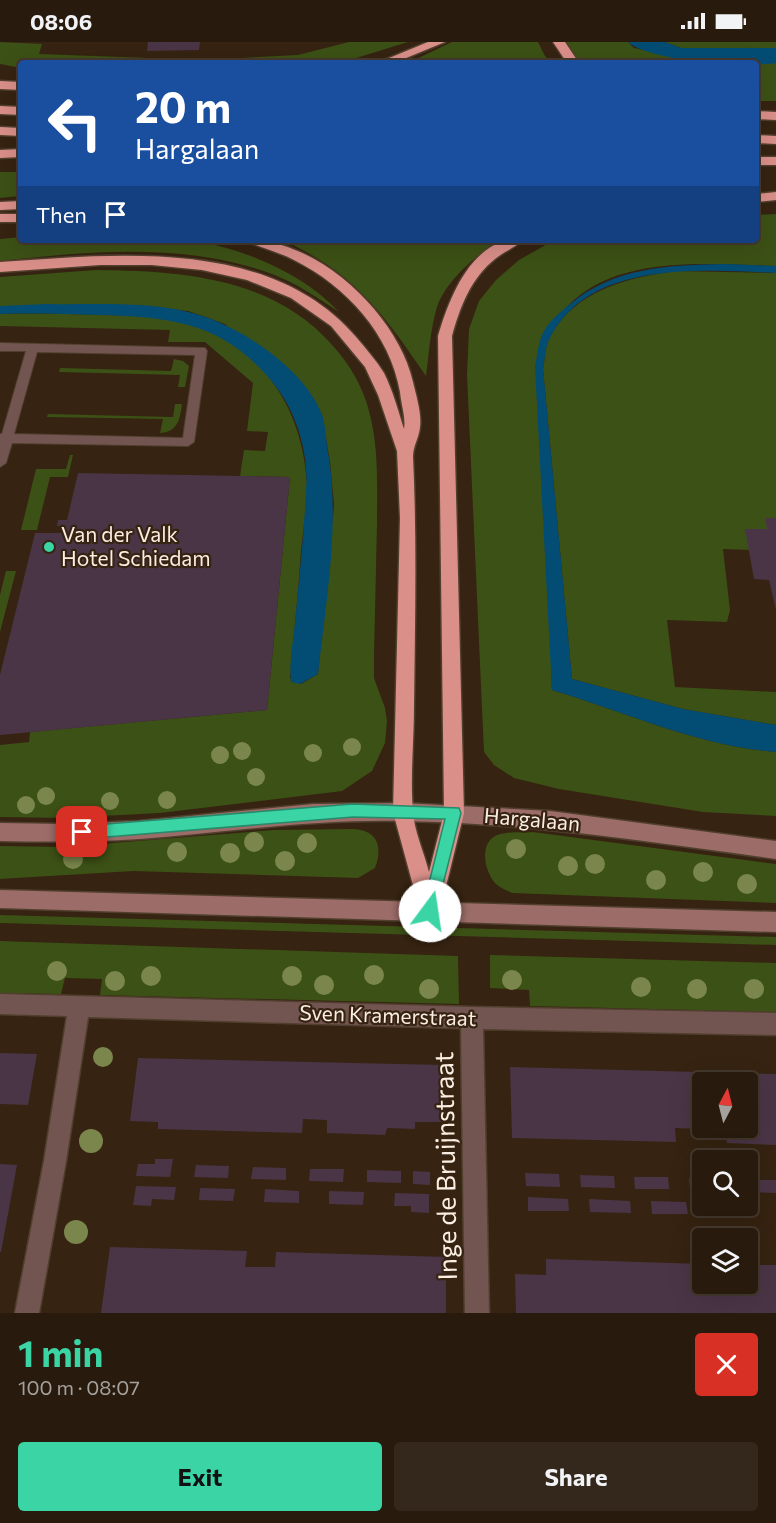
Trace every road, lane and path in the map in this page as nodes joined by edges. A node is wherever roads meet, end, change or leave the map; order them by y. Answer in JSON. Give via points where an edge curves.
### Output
{"nodes":[{"id":1,"x":439,"y":42,"type":"edge"},
{"id":2,"x":559,"y":42,"type":"edge"},
{"id":3,"x":391,"y":60,"type":"edge"},
{"id":4,"x":571,"y":60,"type":"edge"},
{"id":5,"x":0,"y":85,"type":"edge"},
{"id":6,"x":18,"y":86,"type":"edge"},
{"id":7,"x":0,"y":110,"type":"edge"},
{"id":8,"x":18,"y":111,"type":"edge"},
{"id":9,"x":759,"y":115,"type":"edge"},
{"id":10,"x":776,"y":116,"type":"edge"},
{"id":11,"x":0,"y":131,"type":"edge"},
{"id":12,"x":18,"y":132,"type":"edge"},
{"id":13,"x":759,"y":140,"type":"edge"},
{"id":14,"x":776,"y":140,"type":"edge"},
{"id":15,"x":18,"y":153,"type":"edge"},
{"id":16,"x":0,"y":154,"type":"edge"},
{"id":17,"x":759,"y":161,"type":"edge"},
{"id":18,"x":776,"y":161,"type":"edge"},
{"id":19,"x":776,"y":196,"type":"edge"},
{"id":20,"x":759,"y":197,"type":"edge"},
{"id":21,"x":18,"y":205,"type":"edge"},
{"id":22,"x":0,"y":206,"type":"edge"},
{"id":23,"x":0,"y":218,"type":"edge"},
{"id":24,"x":18,"y":218,"type":"edge"},
{"id":25,"x":264,"y":243,"type":"edge"},
{"id":26,"x":510,"y":243,"type":"edge"},
{"id":27,"x":0,"y":267,"type":"edge"},
{"id":28,"x":0,"y":346,"type":"edge"},
{"id":29,"x":33,"y":347,"type":"junction"},
{"id":30,"x":4,"y":438,"type":"edge"},
{"id":31,"x":405,"y":451,"type":"junction"},
{"id":32,"x":0,"y":464,"type":"edge"},
{"id":33,"x":403,"y":812,"type":"junction"},
{"id":34,"x":454,"y":813,"type":"junction"},
{"id":35,"x":0,"y":832,"type":"edge"},
{"id":36,"x":776,"y":850,"type":"edge"},
{"id":37,"x":0,"y":899,"type":"edge"},
{"id":38,"x":430,"y":911,"type":"junction"},
{"id":39,"x":776,"y":922,"type":"edge"},
{"id":40,"x":0,"y":1004,"type":"edge"},
{"id":41,"x":79,"y":1006,"type":"junction"},
{"id":42,"x":472,"y":1018,"type":"junction"},
{"id":43,"x":776,"y":1024,"type":"edge"},
{"id":44,"x":27,"y":1313,"type":"edge"},
{"id":45,"x":477,"y":1313,"type":"edge"}],
"edges":[{"from":1,"to":3,"type":"highway"},
{"from":2,"to":4,"type":"highway"},
{"from":5,"to":6,"type":"highway"},
{"from":7,"to":8,"type":"highway"},
{"from":9,"to":10,"type":"highway"},
{"from":11,"to":12,"type":"highway"},
{"from":13,"to":14,"type":"highway"},
{"from":15,"to":16,"type":"highway"},
{"from":17,"to":18,"type":"highway"},
{"from":19,"to":20,"type":"highway"},
{"from":21,"to":22,"type":"highway"},
{"from":23,"to":24,"type":"highway"},
{"from":25,"to":31,"type":"highway","via":[[323,270],[361,302],[383,330],[397,356],[410,402],[413,426]]},
{"from":26,"to":34,"type":"highway","via":[[482,262],[464,284],[452,308],[445,336]]},
{"from":27,"to":31,"type":"highway","via":[[95,261],[200,263],[251,276],[290,292],[313,305],[353,339],[382,382]]},
{"from":28,"to":29,"type":"lane"},
{"from":29,"to":30,"type":"lane"},
{"from":29,"to":30,"type":"lane","via":[[201,351],[188,442]]},
{"from":30,"to":32,"type":"lane"},
{"from":31,"to":33,"type":"highway","via":[[408,518]]},
{"from":33,"to":34,"type":"main road","name":"Hargalaan"},
{"from":33,"to":35,"type":"main road","name":"Hargalaan","via":[[313,813],[128,830]]},
{"from":33,"to":38,"type":"highway"},
{"from":34,"to":36,"type":"main road","name":"Hargalaan","via":[[620,828]]},
{"from":34,"to":38,"type":"highway"},
{"from":37,"to":38,"type":"main road"},
{"from":38,"to":39,"type":"main road"},
{"from":40,"to":41,"type":"street","name":"Sven Kramerstraat"},
{"from":41,"to":42,"type":"street","name":"Sven Kramerstraat"},
{"from":41,"to":44,"type":"street"},
{"from":42,"to":43,"type":"street","name":"Sven Kramerstraat"},
{"from":42,"to":45,"type":"street","name":"Inge de Bruijnstraat"}]}
